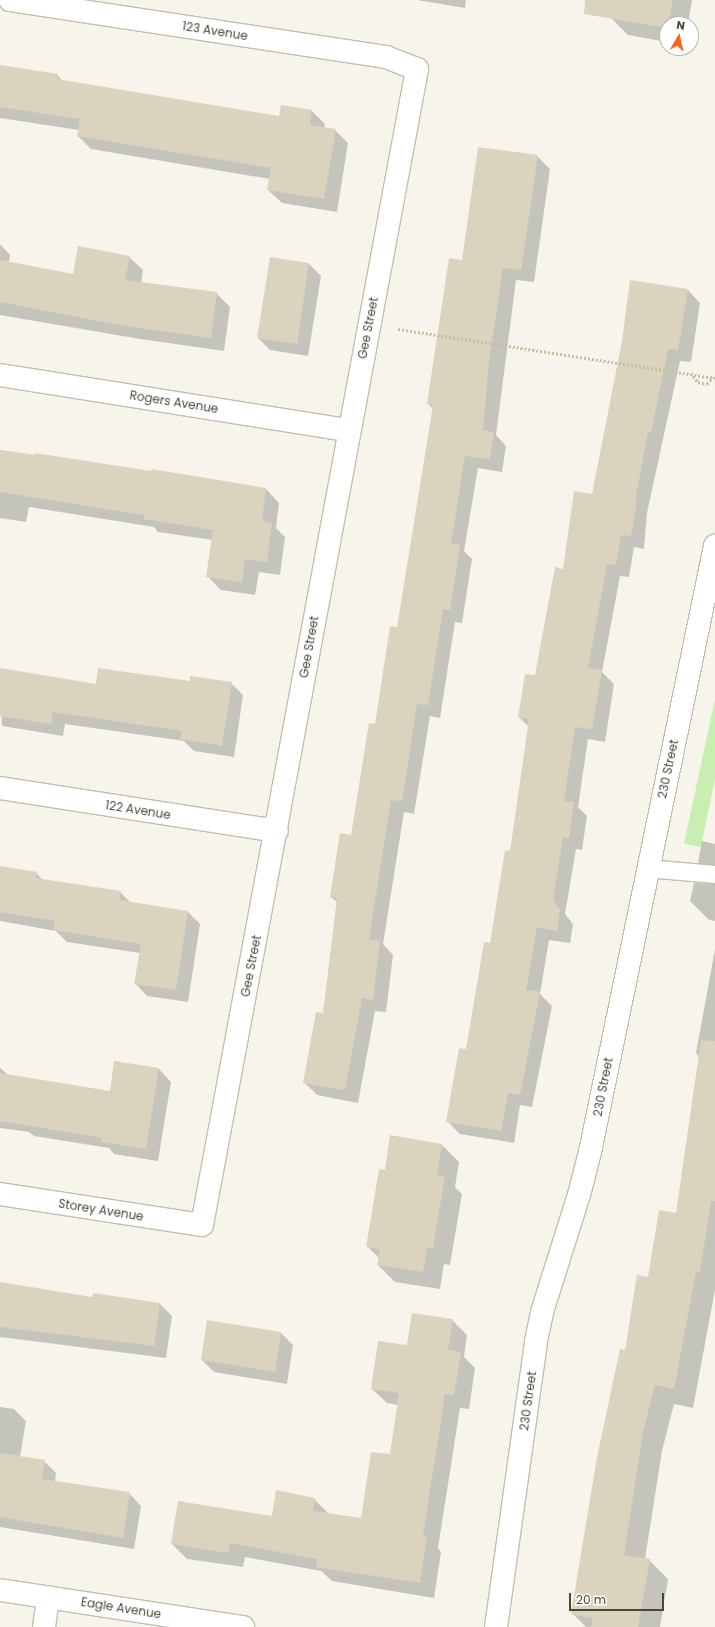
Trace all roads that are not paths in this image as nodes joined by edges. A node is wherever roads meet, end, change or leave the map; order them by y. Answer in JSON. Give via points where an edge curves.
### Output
{"nodes":[{"id":1,"x":10,"y":0,"type":"edge"},
{"id":2,"x":417,"y":69,"type":"joint"},
{"id":3,"x":0,"y":375,"type":"edge"},
{"id":4,"x":348,"y":430,"type":"junction"},
{"id":5,"x":715,"y":546,"type":"edge"},
{"id":6,"x":0,"y":788,"type":"edge"},
{"id":7,"x":277,"y":831,"type":"junction"},
{"id":8,"x":647,"y":868,"type":"junction"},
{"id":9,"x":715,"y":874,"type":"edge"},
{"id":10,"x":0,"y":1194,"type":"edge"},
{"id":11,"x":202,"y":1225,"type":"joint"},
{"id":12,"x":0,"y":1590,"type":"edge"},
{"id":13,"x":48,"y":1597,"type":"junction"},
{"id":14,"x":44,"y":1627,"type":"edge"},
{"id":15,"x":243,"y":1627,"type":"edge"},
{"id":16,"x":496,"y":1627,"type":"edge"}],
"edges":[{"from":1,"to":2,"type":"street","name":"123 Avenue","via":[[386,57]]},
{"from":2,"to":4,"type":"street","name":"Gee Street"},
{"from":3,"to":4,"type":"street","name":"Rogers Avenue"},
{"from":4,"to":7,"type":"street","name":"Gee Street"},
{"from":5,"to":8,"type":"street","name":"230 Street"},
{"from":6,"to":7,"type":"street","name":"122 Avenue"},
{"from":7,"to":11,"type":"street","name":"Gee Street"},
{"from":8,"to":9,"type":"lane"},
{"from":8,"to":16,"type":"street","name":"230 Street","via":[[590,1152],[542,1312],[536,1341]]},
{"from":10,"to":11,"type":"street","name":"Storey Avenue"},
{"from":12,"to":13,"type":"street","name":"Eagle Avenue"},
{"from":13,"to":14,"type":"street"},
{"from":13,"to":15,"type":"street","name":"Eagle Avenue"}]}
